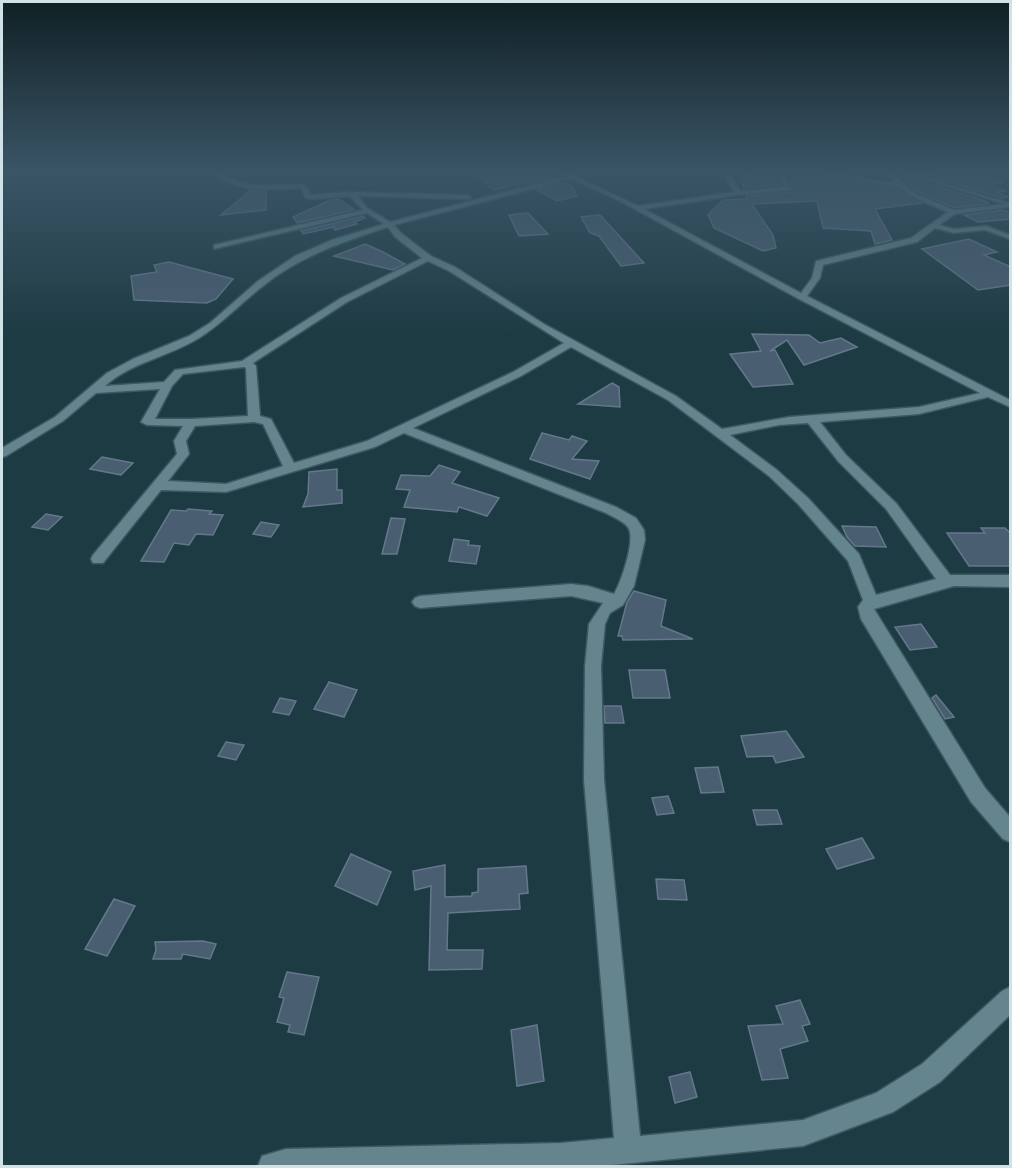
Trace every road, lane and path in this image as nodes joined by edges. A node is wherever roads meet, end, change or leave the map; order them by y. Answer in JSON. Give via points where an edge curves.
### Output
{"nodes":[{"id":1,"x":299,"y":228,"type":"edge"},
{"id":2,"x":382,"y":228,"type":"edge"},
{"id":3,"x":392,"y":228,"type":"edge"},
{"id":4,"x":673,"y":228,"type":"edge"},
{"id":5,"x":932,"y":228,"type":"joint"},
{"id":6,"x":978,"y":228,"type":"edge"},
{"id":7,"x":983,"y":228,"type":"edge"},
{"id":8,"x":1011,"y":237,"type":"edge"},
{"id":9,"x":217,"y":247,"type":"dead end"},
{"id":10,"x":428,"y":258,"type":"junction"},
{"id":11,"x":802,"y":297,"type":"junction"},
{"id":12,"x":572,"y":342,"type":"junction"},
{"id":13,"x":244,"y":364,"type":"junction"},
{"id":14,"x":167,"y":385,"type":"junction"},
{"id":15,"x":92,"y":390,"type":"junction"},
{"id":16,"x":990,"y":393,"type":"junction"},
{"id":17,"x":1011,"y":404,"type":"edge"},
{"id":18,"x":254,"y":419,"type":"junction"},
{"id":19,"x":812,"y":420,"type":"junction"},
{"id":20,"x":192,"y":423,"type":"junction"},
{"id":21,"x":405,"y":429,"type":"junction"},
{"id":22,"x":721,"y":433,"type":"junction"},
{"id":23,"x":2,"y":453,"type":"edge"},
{"id":24,"x":291,"y":470,"type":"junction"},
{"id":25,"x":158,"y":485,"type":"junction"},
{"id":26,"x":99,"y":559,"type":"dead end"},
{"id":27,"x":946,"y":581,"type":"junction"},
{"id":28,"x":1011,"y":581,"type":"edge"},
{"id":29,"x":618,"y":601,"type":"junction"},
{"id":30,"x":420,"y":602,"type":"dead end"},
{"id":31,"x":871,"y":602,"type":"junction"},
{"id":32,"x":1011,"y":832,"type":"edge"},
{"id":33,"x":1011,"y":999,"type":"edge"},
{"id":34,"x":628,"y":1149,"type":"junction"},
{"id":35,"x":561,"y":1162,"type":"edge"},
{"id":36,"x":272,"y":1167,"type":"edge"}],
"edges":[{"from":1,"to":9,"type":"street"},
{"from":2,"to":15,"type":"street","via":[[298,258],[261,283],[213,325],[137,361]]},
{"from":3,"to":10,"type":"street"},
{"from":4,"to":11,"type":"street"},
{"from":5,"to":6,"type":"street","via":[[954,231]]},
{"from":5,"to":11,"type":"street","via":[[904,244],[819,263],[816,278]]},
{"from":7,"to":8,"type":"street"},
{"from":10,"to":12,"type":"street","via":[[452,268]]},
{"from":10,"to":13,"type":"street","via":[[344,300]]},
{"from":11,"to":16,"type":"street"},
{"from":12,"to":21,"type":"street"},
{"from":12,"to":22,"type":"street","via":[[672,398]]},
{"from":13,"to":14,"type":"street","via":[[179,372]]},
{"from":13,"to":18,"type":"street","via":[[251,366]]},
{"from":14,"to":15,"type":"street"},
{"from":14,"to":20,"type":"street","via":[[147,422]]},
{"from":15,"to":23,"type":"street","via":[[59,419]]},
{"from":16,"to":17,"type":"street"},
{"from":16,"to":19,"type":"street","via":[[914,412]]},
{"from":18,"to":20,"type":"street"},
{"from":18,"to":24,"type":"street","via":[[270,424]]},
{"from":19,"to":22,"type":"street"},
{"from":19,"to":27,"type":"street","via":[[842,458],[891,506]]},
{"from":20,"to":25,"type":"street","via":[[179,441],[178,448],[183,454]]},
{"from":21,"to":24,"type":"street"},
{"from":21,"to":29,"type":"street","via":[[631,521],[638,540]]},
{"from":22,"to":31,"type":"street","via":[[773,473],[827,526],[854,558]]},
{"from":24,"to":25,"type":"street","via":[[226,488]]},
{"from":25,"to":26,"type":"street"},
{"from":27,"to":28,"type":"street"},
{"from":27,"to":31,"type":"street"},
{"from":29,"to":30,"type":"street","via":[[571,590]]},
{"from":29,"to":34,"type":"street","via":[[605,609],[597,624],[593,666],[594,780]]},
{"from":31,"to":32,"type":"street","via":[[866,607],[867,614],[972,785]]},
{"from":33,"to":34,"type":"street","via":[[931,1073],[884,1102],[803,1133]]},
{"from":34,"to":35,"type":"street"},
{"from":35,"to":36,"type":"street","via":[[286,1163]]}]}
